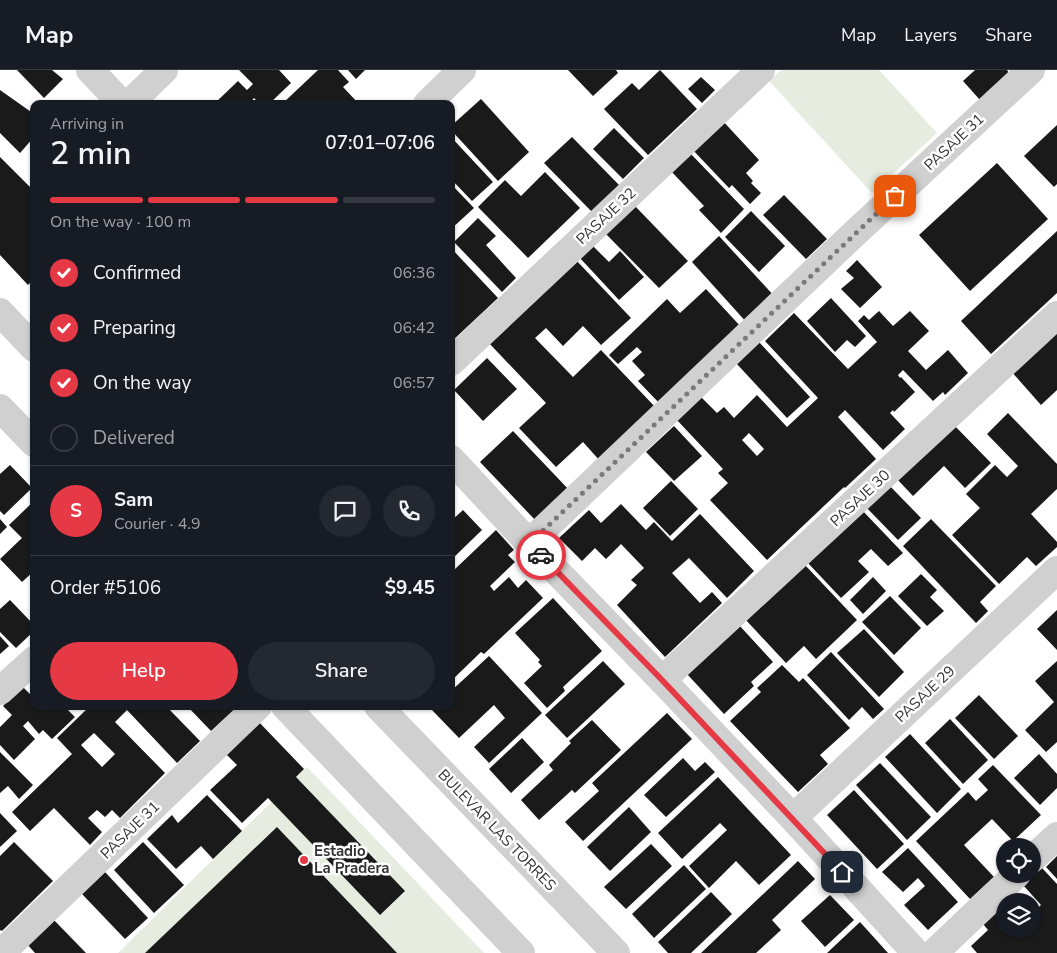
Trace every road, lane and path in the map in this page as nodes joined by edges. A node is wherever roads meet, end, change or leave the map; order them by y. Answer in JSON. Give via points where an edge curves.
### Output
{"nodes":[{"id":1,"x":90,"y":70,"type":"edge"},
{"id":2,"x":164,"y":70,"type":"edge"},
{"id":3,"x":462,"y":70,"type":"edge"},
{"id":4,"x":761,"y":70,"type":"edge"},
{"id":5,"x":1031,"y":70,"type":"edge"},
{"id":6,"x":118,"y":100,"type":"edge"},
{"id":7,"x":133,"y":100,"type":"edge"},
{"id":8,"x":431,"y":100,"type":"edge"},
{"id":9,"x":0,"y":312,"type":"edge"},
{"id":10,"x":1057,"y":315,"type":"edge"},
{"id":11,"x":30,"y":344,"type":"edge"},
{"id":12,"x":455,"y":358,"type":"edge"},
{"id":13,"x":3,"y":417,"type":"edge"},
{"id":14,"x":30,"y":440,"type":"edge"},
{"id":15,"x":455,"y":463,"type":"edge"},
{"id":16,"x":529,"y":544,"type":"junction"},
{"id":17,"x":1057,"y":570,"type":"edge"},
{"id":18,"x":30,"y":664,"type":"edge"},
{"id":19,"x":662,"y":680,"type":"junction"},
{"id":20,"x":0,"y":691,"type":"edge"},
{"id":21,"x":254,"y":710,"type":"edge"},
{"id":22,"x":289,"y":710,"type":"edge"},
{"id":23,"x":382,"y":710,"type":"edge"},
{"id":24,"x":793,"y":818,"type":"junction"},
{"id":25,"x":1057,"y":836,"type":"edge"},
{"id":26,"x":1041,"y":851,"type":"edge"},
{"id":27,"x":1008,"y":883,"type":"edge"},
{"id":28,"x":1,"y":953,"type":"edge"},
{"id":29,"x":520,"y":953,"type":"edge"},
{"id":30,"x":616,"y":953,"type":"edge"},
{"id":31,"x":916,"y":953,"type":"edge"},
{"id":32,"x":934,"y":953,"type":"edge"}],
"edges":[{"from":1,"to":6,"type":"street"},
{"from":2,"to":7,"type":"street"},
{"from":3,"to":8,"type":"street"},
{"from":4,"to":12,"type":"street","name":"PASAJE 32"},
{"from":5,"to":16,"type":"street","name":"PASAJE 31"},
{"from":9,"to":11,"type":"street"},
{"from":10,"to":19,"type":"street","name":"PASAJE 30"},
{"from":13,"to":14,"type":"street"},
{"from":15,"to":16,"type":"street"},
{"from":16,"to":19,"type":"street"},
{"from":17,"to":24,"type":"street","name":"PASAJE 29"},
{"from":18,"to":20,"type":"street"},
{"from":19,"to":24,"type":"street"},
{"from":21,"to":28,"type":"street","name":"PASAJE 31"},
{"from":22,"to":29,"type":"street"},
{"from":23,"to":30,"type":"street","name":"BULEVAR LAS TORRES"},
{"from":24,"to":31,"type":"street"},
{"from":25,"to":26,"type":"street"},
{"from":27,"to":32,"type":"street"}]}
